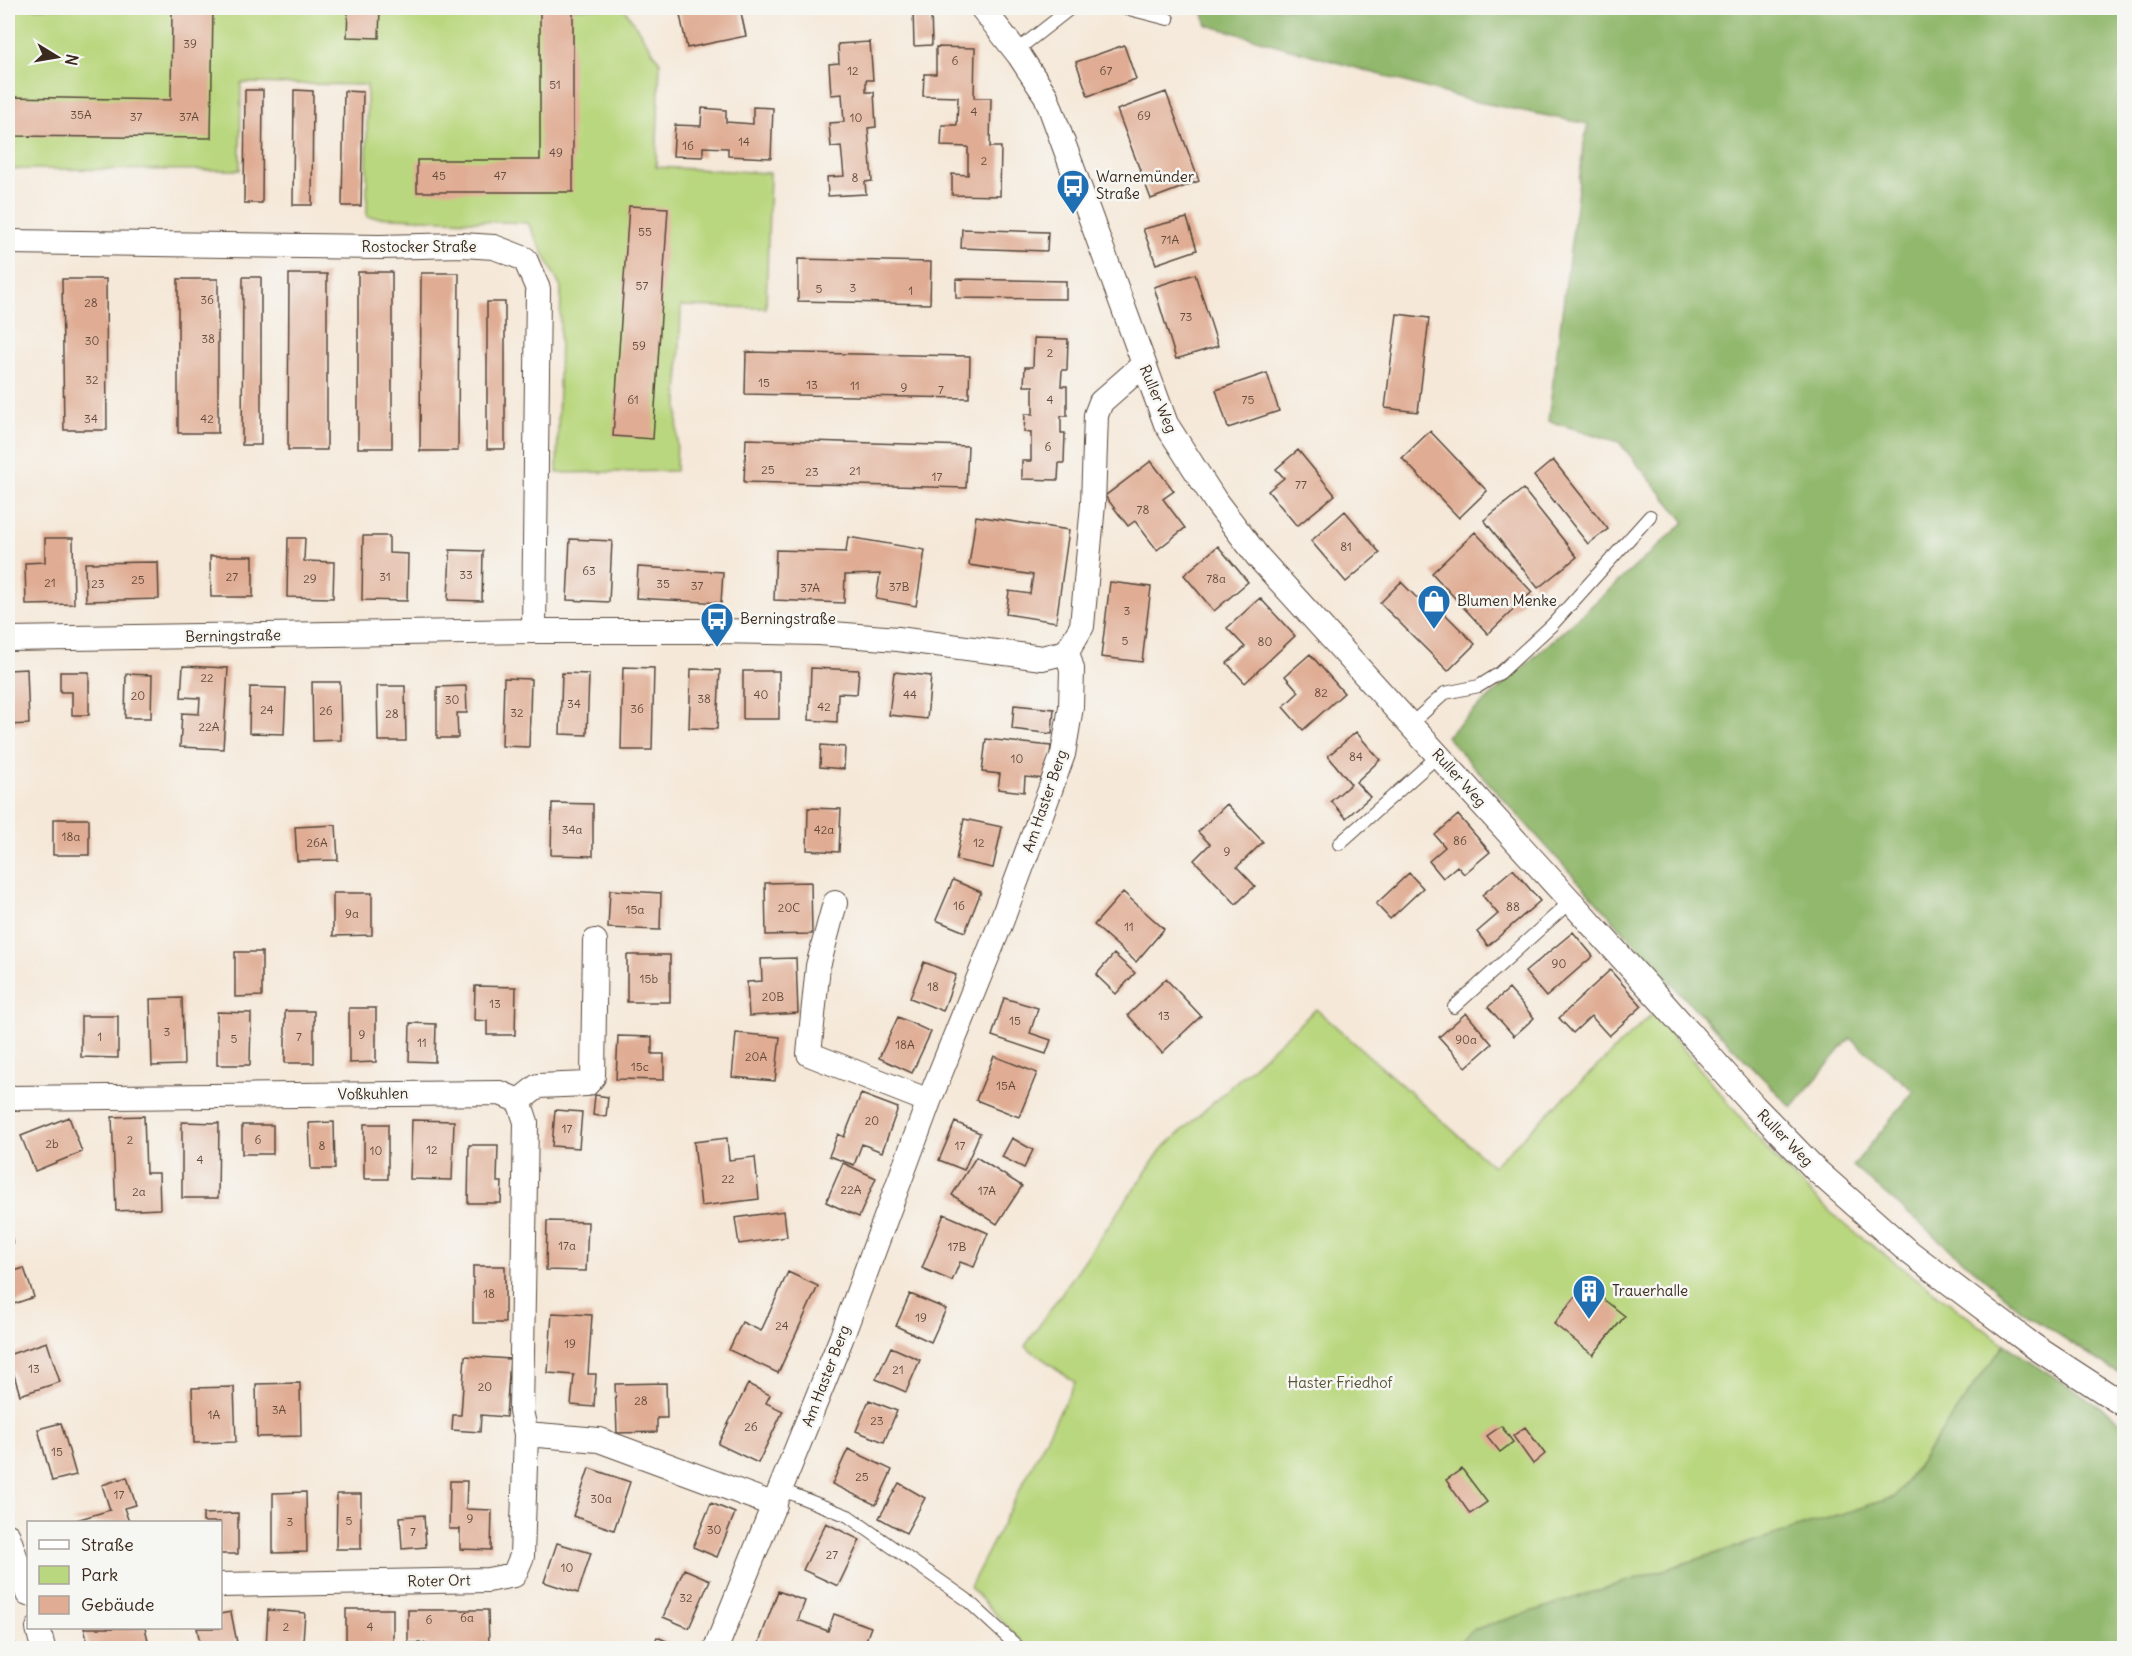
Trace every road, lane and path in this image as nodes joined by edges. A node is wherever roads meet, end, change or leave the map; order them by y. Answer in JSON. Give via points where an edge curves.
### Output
{"nodes":[{"id":1,"x":982,"y":8,"type":"edge"},
{"id":2,"x":1071,"y":8,"type":"edge"},
{"id":3,"x":1125,"y":8,"type":"edge"},
{"id":4,"x":1168,"y":19,"type":"dead end"},
{"id":5,"x":1016,"y":51,"type":"junction"},
{"id":6,"x":8,"y":242,"type":"edge"},
{"id":7,"x":1143,"y":365,"type":"junction"},
{"id":8,"x":1650,"y":516,"type":"dead end"},
{"id":9,"x":534,"y":632,"type":"junction"},
{"id":10,"x":8,"y":639,"type":"edge"},
{"id":11,"x":1067,"y":652,"type":"junction"},
{"id":12,"x":1411,"y":724,"type":"junction"},
{"id":13,"x":1438,"y":755,"type":"junction"},
{"id":14,"x":1339,"y":844,"type":"dead end"},
{"id":15,"x":1571,"y":901,"type":"junction"},
{"id":16,"x":835,"y":903,"type":"dead end"},
{"id":17,"x":595,"y":942,"type":"dead end"},
{"id":18,"x":1454,"y":1007,"type":"dead end"},
{"id":19,"x":8,"y":1098,"type":"edge"},
{"id":20,"x":519,"y":1101,"type":"junction"},
{"id":21,"x":929,"y":1101,"type":"junction"},
{"id":22,"x":2124,"y":1405,"type":"edge"},
{"id":23,"x":526,"y":1434,"type":"junction"},
{"id":24,"x":778,"y":1498,"type":"junction"},
{"id":25,"x":8,"y":1536,"type":"edge"},
{"id":26,"x":222,"y":1585,"type":"edge"},
{"id":27,"x":27,"y":1591,"type":"edge"},
{"id":28,"x":38,"y":1629,"type":"edge"},
{"id":29,"x":43,"y":1648,"type":"edge"},
{"id":30,"x":716,"y":1648,"type":"edge"},
{"id":31,"x":1019,"y":1648,"type":"edge"}],
"edges":[{"from":1,"to":5,"type":"street","name":"Ruller Weg"},
{"from":2,"to":5,"type":"lane"},
{"from":3,"to":4,"type":"lane"},
{"from":5,"to":7,"type":"street","name":"Ruller Weg","via":[[1046,96]]},
{"from":6,"to":9,"type":"street","name":"Rostocker Straße","via":[[462,245],[494,247],[525,259],[538,289]]},
{"from":7,"to":11,"type":"street","via":[[1101,402],[1096,415],[1082,626]]},
{"from":7,"to":12,"type":"street","name":"Ruller Weg","via":[[1166,424],[1216,502],[1258,556]]},
{"from":8,"to":12,"type":"lane","via":[[1552,625],[1500,673],[1479,686],[1445,693]]},
{"from":9,"to":10,"type":"street","name":"Berningstraße"},
{"from":9,"to":11,"type":"street","name":"Berningstraße","via":[[819,633],[1042,658]]},
{"from":11,"to":21,"type":"street","name":"Am Haster Berg","via":[[1072,669],[1071,707],[1062,754],[1000,925]]},
{"from":12,"to":13,"type":"street","name":"Ruller Weg"},
{"from":13,"to":14,"type":"lane"},
{"from":13,"to":15,"type":"street","name":"Ruller Weg"},
{"from":15,"to":18,"type":"lane"},
{"from":15,"to":22,"type":"street","name":"Ruller Weg","via":[[1817,1172],[1904,1248],[2035,1347]]},
{"from":16,"to":21,"type":"street","via":[[818,966],[809,1054]]},
{"from":17,"to":20,"type":"street","via":[[593,1077],[587,1084],[538,1086]]},
{"from":19,"to":20,"type":"street","name":"Voßkuhlen","via":[[500,1093]]},
{"from":20,"to":23,"type":"street","name":"Roter Ort","via":[[526,1122],[521,1411]]},
{"from":21,"to":24,"type":"street","name":"Am Haster Berg","via":[[842,1339]]},
{"from":23,"to":24,"type":"street","via":[[599,1440]]},
{"from":23,"to":26,"type":"street","name":"Roter Ort","via":[[522,1556],[514,1575],[488,1580]]},
{"from":24,"to":30,"type":"street","name":"Am Haster Berg"},
{"from":24,"to":31,"type":"lane","via":[[848,1516],[966,1599]]},
{"from":25,"to":27,"type":"street"},
{"from":28,"to":29,"type":"street"}]}
